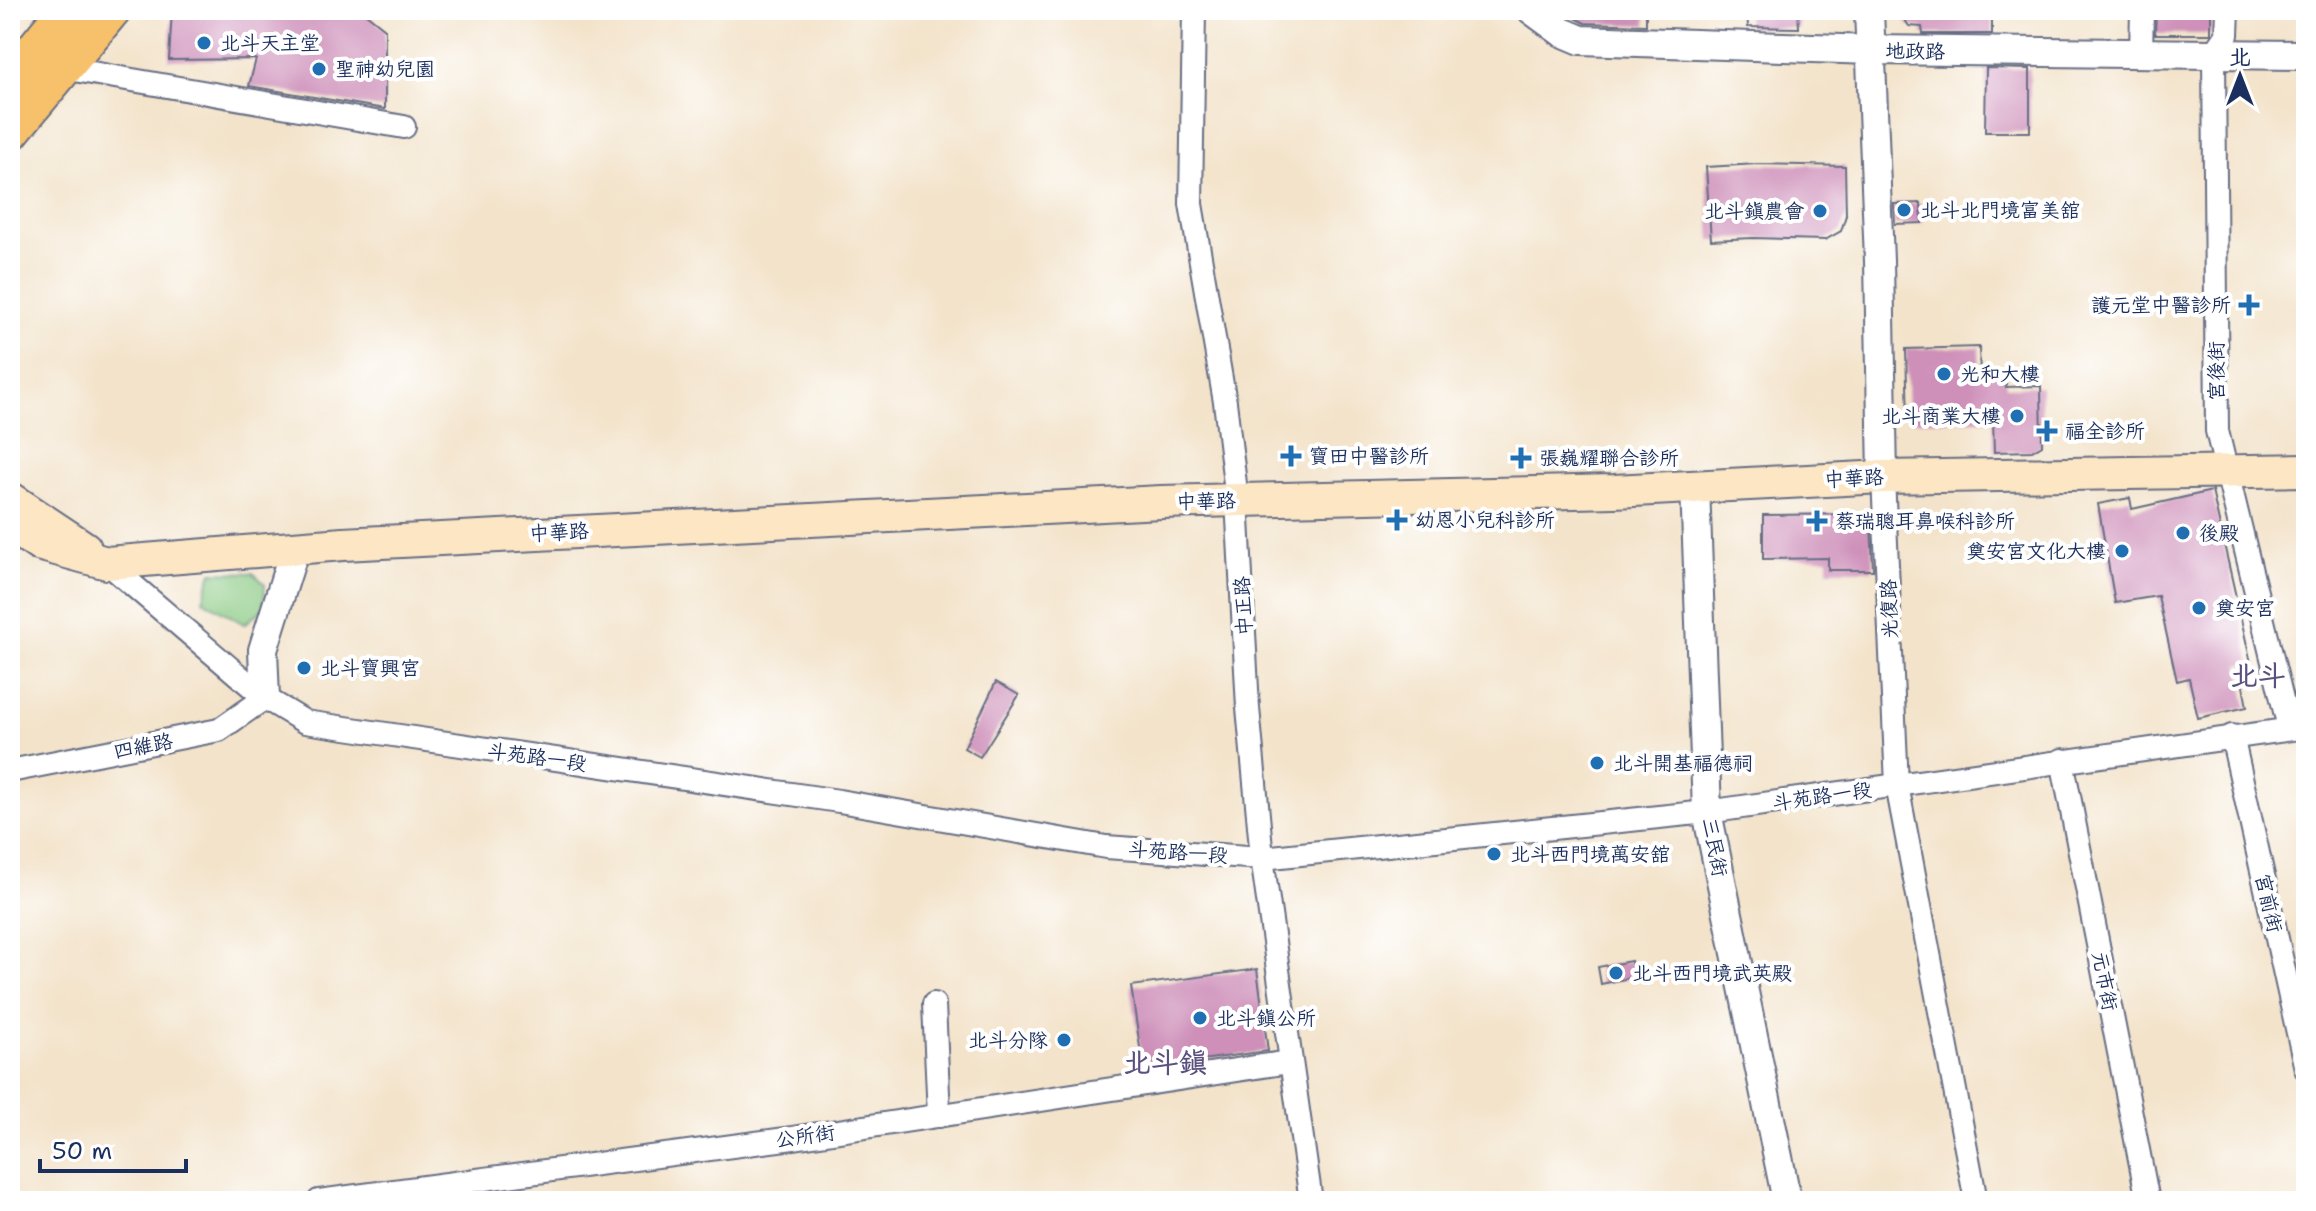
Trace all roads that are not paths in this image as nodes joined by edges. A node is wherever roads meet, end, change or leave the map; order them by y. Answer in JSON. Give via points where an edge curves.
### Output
{"nodes":[{"id":1,"x":66,"y":10,"type":"edge"},
{"id":2,"x":112,"y":10,"type":"edge"},
{"id":3,"x":1194,"y":10,"type":"edge"},
{"id":4,"x":1532,"y":10,"type":"edge"},
{"id":5,"x":1869,"y":10,"type":"edge"},
{"id":6,"x":2142,"y":10,"type":"edge"},
{"id":7,"x":2228,"y":10,"type":"edge"},
{"id":8,"x":1871,"y":50,"type":"junction"},
{"id":9,"x":2141,"y":52,"type":"junction"},
{"id":10,"x":2214,"y":54,"type":"junction"},
{"id":11,"x":2306,"y":55,"type":"edge"},
{"id":12,"x":63,"y":68,"type":"junction"},
{"id":13,"x":10,"y":79,"type":"edge"},
{"id":14,"x":404,"y":127,"type":"dead end"},
{"id":15,"x":10,"y":133,"type":"edge"},
{"id":16,"x":2306,"y":470,"type":"edge"},
{"id":17,"x":2225,"y":472,"type":"junction"},
{"id":18,"x":1883,"y":477,"type":"junction"},
{"id":19,"x":1695,"y":486,"type":"junction"},
{"id":20,"x":10,"y":498,"type":"edge"},
{"id":21,"x":1237,"y":500,"type":"junction"},
{"id":22,"x":10,"y":525,"type":"edge"},
{"id":23,"x":295,"y":548,"type":"junction"},
{"id":24,"x":107,"y":563,"type":"junction"},
{"id":25,"x":265,"y":698,"type":"junction"},
{"id":26,"x":2298,"y":727,"type":"edge"},
{"id":27,"x":2232,"y":736,"type":"junction"},
{"id":28,"x":2062,"y":760,"type":"junction"},
{"id":29,"x":10,"y":771,"type":"edge"},
{"id":30,"x":1897,"y":785,"type":"junction"},
{"id":31,"x":1707,"y":812,"type":"junction"},
{"id":32,"x":1262,"y":858,"type":"junction"},
{"id":33,"x":934,"y":1004,"type":"dead end"},
{"id":34,"x":1289,"y":1062,"type":"junction"},
{"id":35,"x":2306,"y":1069,"type":"edge"},
{"id":36,"x":939,"y":1116,"type":"junction"},
{"id":37,"x":319,"y":1201,"type":"edge"},
{"id":38,"x":1311,"y":1201,"type":"edge"},
{"id":39,"x":1787,"y":1201,"type":"edge"},
{"id":40,"x":1976,"y":1201,"type":"edge"},
{"id":41,"x":2148,"y":1201,"type":"edge"}],
"edges":[{"from":1,"to":13,"type":"main road"},
{"from":2,"to":12,"type":"main road"},
{"from":3,"to":21,"type":"street","name":"中正路","via":[[1191,204]]},
{"from":4,"to":8,"type":"street","name":"地政路","via":[[1581,40]]},
{"from":5,"to":8,"type":"street","name":"光復路"},
{"from":6,"to":9,"type":"street"},
{"from":7,"to":10,"type":"street","name":"宮後街","via":[[2227,35]]},
{"from":8,"to":9,"type":"street","name":"地政路"},
{"from":8,"to":18,"type":"street","name":"光復路"},
{"from":9,"to":10,"type":"street","name":"地政路"},
{"from":10,"to":11,"type":"street","name":"地政路"},
{"from":10,"to":17,"type":"street","name":"宮後街","via":[[2217,431]]},
{"from":12,"to":14,"type":"street"},
{"from":12,"to":15,"type":"main road"},
{"from":16,"to":17,"type":"main road","name":"中華路"},
{"from":17,"to":18,"type":"main road","name":"中華路"},
{"from":17,"to":26,"type":"street","name":"宮後街"},
{"from":18,"to":19,"type":"main road","name":"中華路"},
{"from":18,"to":30,"type":"street","name":"光復路"},
{"from":19,"to":21,"type":"main road","name":"中華路"},
{"from":19,"to":31,"type":"street","name":"三民街"},
{"from":20,"to":24,"type":"main road","name":"斗苑路一段"},
{"from":21,"to":23,"type":"main road","name":"中華路"},
{"from":21,"to":32,"type":"street","name":"中正路"},
{"from":22,"to":24,"type":"main road","name":"斗苑路一段","via":[[38,544]]},
{"from":23,"to":24,"type":"main road","name":"中華路"},
{"from":23,"to":25,"type":"street","via":[[263,650]]},
{"from":24,"to":25,"type":"street","name":"斗苑路一段"},
{"from":25,"to":29,"type":"street","name":"四維路","via":[[219,730]]},
{"from":25,"to":32,"type":"street","name":"斗苑路一段","via":[[305,722],[322,725],[839,801],[1106,847]]},
{"from":26,"to":27,"type":"street","name":"斗苑路一段"},
{"from":27,"to":28,"type":"street","name":"斗苑路一段"},
{"from":27,"to":35,"type":"street","name":"宮前街"},
{"from":28,"to":30,"type":"street","name":"斗苑路一段"},
{"from":28,"to":41,"type":"street","name":"元市街"},
{"from":30,"to":31,"type":"street","name":"斗苑路一段"},
{"from":30,"to":40,"type":"street","name":"光復路"},
{"from":31,"to":32,"type":"street","name":"斗苑路一段"},
{"from":31,"to":39,"type":"street","name":"三民街"},
{"from":32,"to":34,"type":"street","name":"中正路"},
{"from":33,"to":36,"type":"street"},
{"from":34,"to":36,"type":"street","name":"公所街"},
{"from":34,"to":38,"type":"street","name":"中正路"},
{"from":36,"to":37,"type":"street","name":"公所街"}]}
